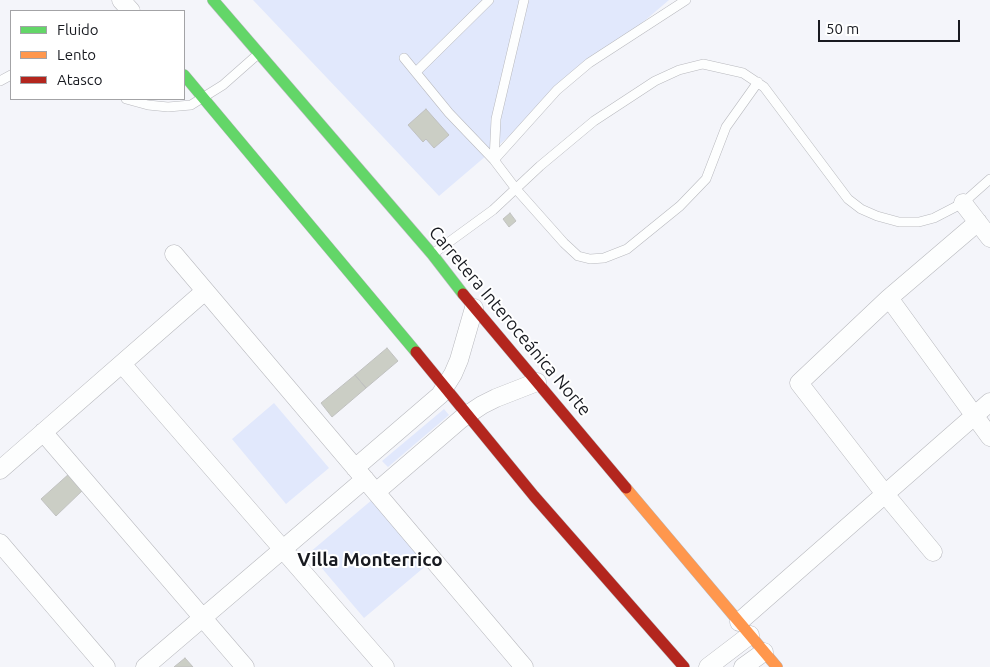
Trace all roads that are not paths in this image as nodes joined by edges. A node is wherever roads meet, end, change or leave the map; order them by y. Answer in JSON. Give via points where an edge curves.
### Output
{"nodes":[{"id":1,"x":121,"y":0,"type":"edge"},
{"id":2,"x":213,"y":0,"type":"edge"},
{"id":3,"x":489,"y":0,"type":"edge"},
{"id":4,"x":524,"y":0,"type":"edge"},
{"id":5,"x":686,"y":0,"type":"edge"},
{"id":6,"x":130,"y":10,"type":"edge"},
{"id":7,"x":259,"y":53,"type":"junction"},
{"id":8,"x":404,"y":58,"type":"dead end"},
{"id":9,"x":416,"y":72,"type":"junction"},
{"id":10,"x":185,"y":76,"type":"edge"},
{"id":11,"x":758,"y":82,"type":"junction"},
{"id":12,"x":203,"y":98,"type":"junction"},
{"id":13,"x":130,"y":100,"type":"edge"},
{"id":14,"x":494,"y":160,"type":"junction"},
{"id":15,"x":990,"y":179,"type":"edge"},
{"id":16,"x":516,"y":189,"type":"junction"},
{"id":17,"x":963,"y":203,"type":"junction"},
{"id":18,"x":978,"y":222,"type":"junction"},
{"id":19,"x":990,"y":238,"type":"edge"},
{"id":20,"x":174,"y":254,"type":"dead end"},
{"id":21,"x":432,"y":254,"type":"junction"},
{"id":22,"x":205,"y":291,"type":"junction"},
{"id":23,"x":888,"y":298,"type":"junction"},
{"id":24,"x":474,"y":308,"type":"junction"},
{"id":25,"x":122,"y":364,"type":"junction"},
{"id":26,"x":537,"y":382,"type":"junction"},
{"id":27,"x":445,"y":387,"type":"junction"},
{"id":28,"x":990,"y":402,"type":"edge"},
{"id":29,"x":467,"y":415,"type":"junction"},
{"id":30,"x":974,"y":416,"type":"junction"},
{"id":31,"x":43,"y":432,"type":"junction"},
{"id":32,"x":990,"y":437,"type":"edge"},
{"id":33,"x":0,"y":470,"type":"edge"},
{"id":34,"x":365,"y":480,"type":"junction"},
{"id":35,"x":885,"y":494,"type":"junction"},
{"id":36,"x":0,"y":543,"type":"edge"},
{"id":37,"x":282,"y":549,"type":"junction"},
{"id":38,"x":934,"y":552,"type":"dead end"},
{"id":39,"x":202,"y":618,"type":"junction"},
{"id":40,"x":744,"y":628,"type":"junction"},
{"id":41,"x":764,"y":652,"type":"junction"},
{"id":42,"x":106,"y":667,"type":"edge"},
{"id":43,"x":145,"y":667,"type":"edge"},
{"id":44,"x":245,"y":667,"type":"edge"},
{"id":45,"x":385,"y":667,"type":"edge"},
{"id":46,"x":524,"y":667,"type":"edge"},
{"id":47,"x":684,"y":667,"type":"edge"},
{"id":48,"x":708,"y":667,"type":"edge"},
{"id":49,"x":744,"y":667,"type":"edge"},
{"id":50,"x":777,"y":667,"type":"edge"}],
"edges":[{"from":1,"to":6,"type":"street"},
{"from":2,"to":7,"type":"main road","name":"Carretera Interoceánica Norte"},
{"from":3,"to":9,"type":"lane"},
{"from":4,"to":14,"type":"lane","via":[[496,119]]},
{"from":5,"to":14,"type":"lane","via":[[589,62],[557,90]]},
{"from":7,"to":12,"type":"lane"},
{"from":7,"to":21,"type":"main road","name":"Carretera Interoceánica Norte"},
{"from":8,"to":9,"type":"lane"},
{"from":9,"to":14,"type":"lane","via":[[449,113]]},
{"from":10,"to":12,"type":"main road"},
{"from":11,"to":16,"type":"lane","via":[[744,73],[703,64],[679,70],[649,84],[594,120]]},
{"from":11,"to":16,"type":"lane","via":[[726,127],[706,179],[680,206],[627,249],[604,258],[578,256]]},
{"from":11,"to":17,"type":"lane","via":[[848,199],[861,209],[899,222],[919,222]]},
{"from":12,"to":13,"type":"lane","via":[[191,104],[168,107]]},
{"from":12,"to":27,"type":"main road"},
{"from":14,"to":16,"type":"lane"},
{"from":15,"to":17,"type":"lane"},
{"from":16,"to":21,"type":"lane","via":[[493,210]]},
{"from":17,"to":18,"type":"street"},
{"from":18,"to":19,"type":"street"},
{"from":18,"to":23,"type":"street"},
{"from":20,"to":22,"type":"street"},
{"from":21,"to":24,"type":"main road","name":"Carretera Interoceánica Norte"},
{"from":22,"to":25,"type":"street"},
{"from":22,"to":34,"type":"street"},
{"from":23,"to":30,"type":"street"},
{"from":23,"to":35,"type":"street","via":[[799,383]]},
{"from":24,"to":26,"type":"main road","name":"Carretera Interoceánica Norte"},
{"from":24,"to":27,"type":"street","via":[[459,360]]},
{"from":25,"to":31,"type":"street"},
{"from":25,"to":37,"type":"street"},
{"from":26,"to":29,"type":"street","via":[[496,398]]},
{"from":26,"to":40,"type":"main road","name":"Carretera Interoceánica Norte"},
{"from":27,"to":29,"type":"main road"},
{"from":27,"to":34,"type":"street","via":[[404,427]]},
{"from":28,"to":30,"type":"street"},
{"from":29,"to":34,"type":"street"},
{"from":29,"to":47,"type":"main road"},
{"from":30,"to":32,"type":"street"},
{"from":30,"to":35,"type":"street"},
{"from":31,"to":33,"type":"street"},
{"from":31,"to":39,"type":"street"},
{"from":34,"to":37,"type":"street"},
{"from":34,"to":46,"type":"street"},
{"from":35,"to":38,"type":"street"},
{"from":35,"to":40,"type":"street"},
{"from":36,"to":42,"type":"street"},
{"from":37,"to":39,"type":"street"},
{"from":37,"to":45,"type":"street"},
{"from":39,"to":43,"type":"street"},
{"from":39,"to":44,"type":"street"},
{"from":40,"to":41,"type":"main road","name":"Carretera Interoceánica Norte"},
{"from":40,"to":48,"type":"street"},
{"from":41,"to":49,"type":"street"},
{"from":41,"to":50,"type":"main road","name":"Carretera Interoceánica Norte"}]}
